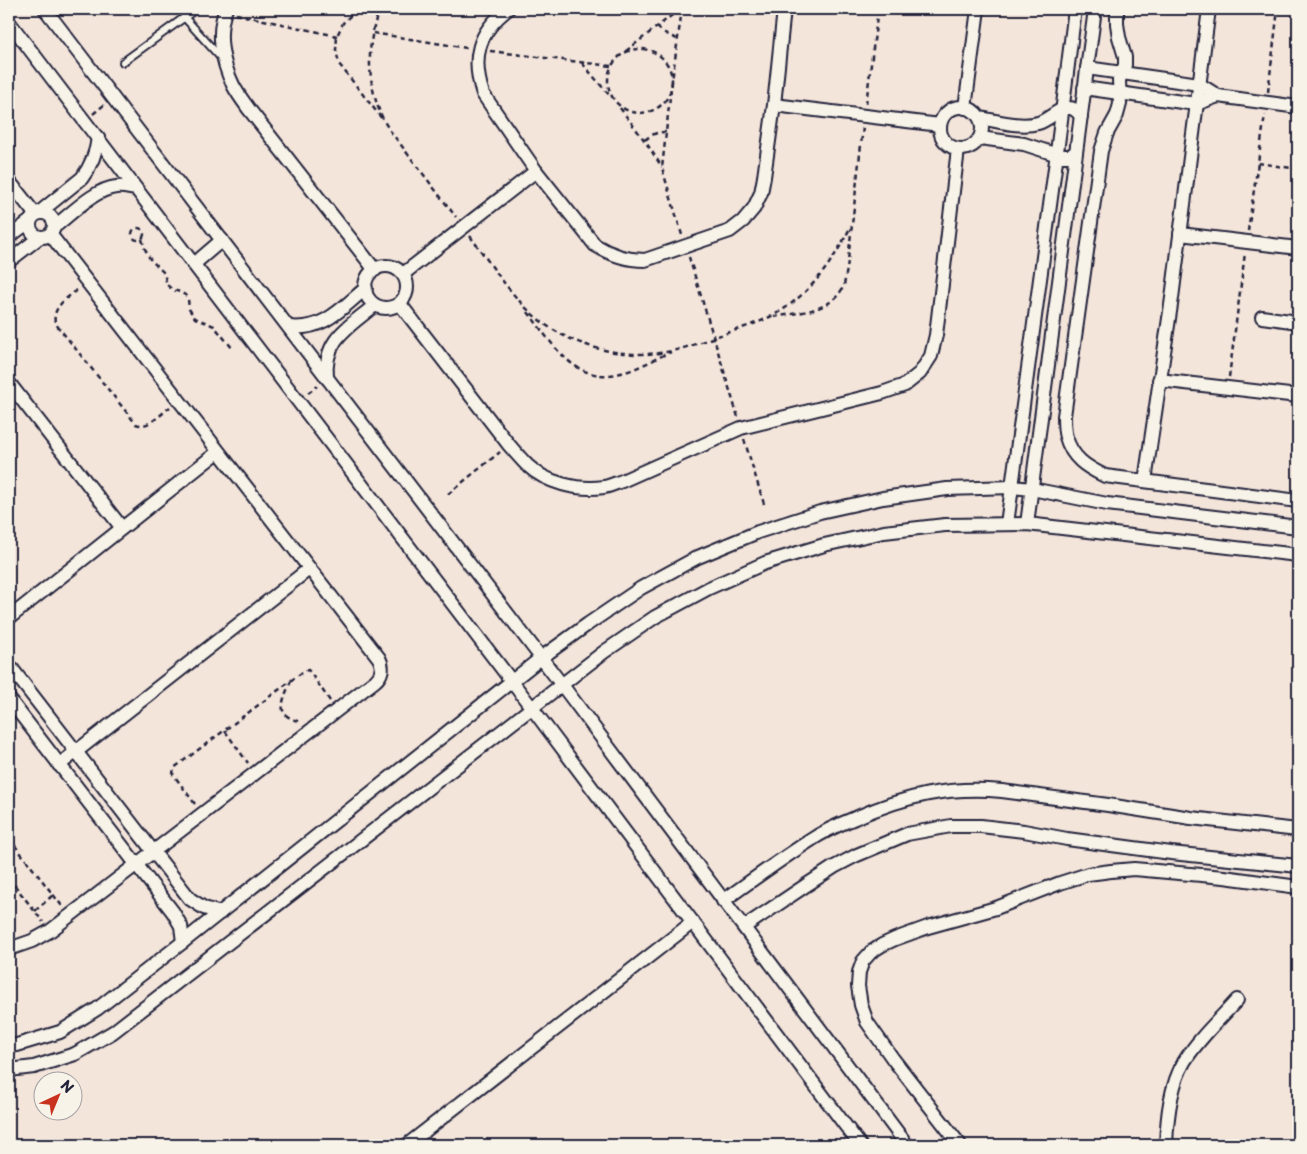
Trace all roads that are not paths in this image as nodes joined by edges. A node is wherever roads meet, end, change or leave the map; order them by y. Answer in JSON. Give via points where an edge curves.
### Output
{"nodes":[{"id":1,"x":46,"y":9,"type":"edge"},
{"id":2,"x":196,"y":9,"type":"edge"},
{"id":3,"x":508,"y":9,"type":"edge"},
{"id":4,"x":784,"y":9,"type":"edge"},
{"id":5,"x":978,"y":9,"type":"edge"},
{"id":6,"x":1075,"y":9,"type":"edge"},
{"id":7,"x":1094,"y":9,"type":"edge"},
{"id":8,"x":1117,"y":9,"type":"edge"},
{"id":9,"x":1208,"y":9,"type":"edge"},
{"id":10,"x":225,"y":10,"type":"edge"},
{"id":11,"x":184,"y":17,"type":"junction"},
{"id":12,"x":9,"y":22,"type":"edge"},
{"id":13,"x":223,"y":60,"type":"junction"},
{"id":14,"x":123,"y":62,"type":"dead end"},
{"id":15,"x":1087,"y":68,"type":"junction"},
{"id":16,"x":1121,"y":73,"type":"junction"},
{"id":17,"x":1145,"y":77,"type":"junction"},
{"id":18,"x":1199,"y":84,"type":"junction"},
{"id":19,"x":1084,"y":88,"type":"junction"},
{"id":20,"x":1120,"y":93,"type":"junction"},
{"id":21,"x":1142,"y":96,"type":"junction"},
{"id":22,"x":1218,"y":96,"type":"junction"},
{"id":23,"x":1196,"y":104,"type":"junction"},
{"id":24,"x":774,"y":105,"type":"junction"},
{"id":25,"x":1298,"y":107,"type":"edge"},
{"id":26,"x":965,"y":108,"type":"junction"},
{"id":27,"x":1062,"y":109,"type":"junction"},
{"id":28,"x":1081,"y":116,"type":"junction"},
{"id":29,"x":980,"y":118,"type":"junction"},
{"id":30,"x":940,"y":125,"type":"junction"},
{"id":31,"x":1026,"y":125,"type":"junction"},
{"id":32,"x":98,"y":138,"type":"junction"},
{"id":33,"x":980,"y":138,"type":"junction"},
{"id":34,"x":1024,"y":144,"type":"junction"},
{"id":35,"x":958,"y":150,"type":"junction"},
{"id":36,"x":1076,"y":152,"type":"junction"},
{"id":37,"x":1056,"y":155,"type":"junction"},
{"id":38,"x":536,"y":171,"type":"junction"},
{"id":39,"x":82,"y":178,"type":"junction"},
{"id":40,"x":9,"y":181,"type":"edge"},
{"id":41,"x":136,"y":189,"type":"junction"},
{"id":42,"x":95,"y":195,"type":"junction"},
{"id":43,"x":35,"y":216,"type":"junction"},
{"id":44,"x":48,"y":233,"type":"junction"},
{"id":45,"x":1180,"y":234,"type":"junction"},
{"id":46,"x":9,"y":237,"type":"edge"},
{"id":47,"x":222,"y":240,"type":"junction"},
{"id":48,"x":1298,"y":248,"type":"edge"},
{"id":49,"x":9,"y":262,"type":"edge"},
{"id":50,"x":194,"y":264,"type":"junction"},
{"id":51,"x":375,"y":270,"type":"junction"},
{"id":52,"x":403,"y":274,"type":"junction"},
{"id":53,"x":366,"y":288,"type":"junction"},
{"id":54,"x":400,"y":304,"type":"junction"},
{"id":55,"x":375,"y":305,"type":"junction"},
{"id":56,"x":1262,"y":317,"type":"dead end"},
{"id":57,"x":326,"y":321,"type":"junction"},
{"id":58,"x":1298,"y":322,"type":"edge"},
{"id":59,"x":289,"y":327,"type":"junction"},
{"id":60,"x":339,"y":336,"type":"junction"},
{"id":61,"x":327,"y":378,"type":"junction"},
{"id":62,"x":1160,"y":380,"type":"junction"},
{"id":63,"x":9,"y":383,"type":"edge"},
{"id":64,"x":1298,"y":396,"type":"edge"},
{"id":65,"x":218,"y":452,"type":"junction"},
{"id":66,"x":1145,"y":481,"type":"junction"},
{"id":67,"x":1012,"y":487,"type":"junction"},
{"id":68,"x":1032,"y":489,"type":"junction"},
{"id":69,"x":1298,"y":501,"type":"edge"},
{"id":70,"x":1007,"y":524,"type":"junction"},
{"id":71,"x":1027,"y":524,"type":"junction"},
{"id":72,"x":1298,"y":527,"type":"edge"},
{"id":73,"x":122,"y":528,"type":"junction"},
{"id":74,"x":1298,"y":555,"type":"edge"},
{"id":75,"x":309,"y":569,"type":"junction"},
{"id":76,"x":9,"y":618,"type":"edge"},
{"id":77,"x":542,"y":658,"type":"junction"},
{"id":78,"x":9,"y":665,"type":"edge"},
{"id":79,"x":512,"y":681,"type":"junction"},
{"id":80,"x":562,"y":685,"type":"junction"},
{"id":81,"x":9,"y":699,"type":"edge"},
{"id":82,"x":532,"y":708,"type":"junction"},
{"id":83,"x":76,"y":752,"type":"junction"},
{"id":84,"x":59,"y":765,"type":"junction"},
{"id":85,"x":1298,"y":830,"type":"edge"},
{"id":86,"x":153,"y":851,"type":"junction"},
{"id":87,"x":136,"y":864,"type":"junction"},
{"id":88,"x":1298,"y":866,"type":"edge"},
{"id":89,"x":1298,"y":887,"type":"edge"},
{"id":90,"x":190,"y":898,"type":"junction"},
{"id":91,"x":723,"y":900,"type":"junction"},
{"id":92,"x":173,"y":912,"type":"junction"},
{"id":93,"x":220,"y":913,"type":"junction"},
{"id":94,"x":693,"y":922,"type":"junction"},
{"id":95,"x":744,"y":927,"type":"junction"},
{"id":96,"x":184,"y":942,"type":"junction"},
{"id":97,"x":9,"y":949,"type":"edge"},
{"id":98,"x":1237,"y":1000,"type":"dead end"},
{"id":99,"x":9,"y":1046,"type":"edge"},
{"id":100,"x":9,"y":1070,"type":"edge"},
{"id":101,"x":407,"y":1145,"type":"edge"},
{"id":102,"x":860,"y":1145,"type":"edge"},
{"id":103,"x":907,"y":1145,"type":"edge"},
{"id":104,"x":960,"y":1145,"type":"edge"},
{"id":105,"x":1166,"y":1145,"type":"edge"}],
"edges":[{"from":1,"to":47,"type":"street"},
{"from":2,"to":11,"type":"lane"},
{"from":3,"to":38,"type":"street","via":[[492,23],[478,50],[478,80],[483,94]]},
{"from":4,"to":24,"type":"street"},
{"from":5,"to":26,"type":"street"},
{"from":6,"to":27,"type":"street"},
{"from":7,"to":15,"type":"street"},
{"from":8,"to":16,"type":"street","via":[[1125,57]]},
{"from":9,"to":18,"type":"street"},
{"from":10,"to":13,"type":"street","via":[[221,36]]},
{"from":11,"to":13,"type":"lane"},
{"from":11,"to":14,"type":"lane"},
{"from":12,"to":32,"type":"street"},
{"from":13,"to":51,"type":"street","via":[[233,86],[248,108]]},
{"from":15,"to":16,"type":"street"},
{"from":15,"to":19,"type":"street"},
{"from":16,"to":17,"type":"street"},
{"from":16,"to":20,"type":"street"},
{"from":17,"to":18,"type":"street"},
{"from":17,"to":21,"type":"street"},
{"from":18,"to":22,"type":"street"},
{"from":18,"to":23,"type":"street"},
{"from":19,"to":20,"type":"street"},
{"from":19,"to":28,"type":"street"},
{"from":20,"to":21,"type":"street"},
{"from":20,"to":66,"type":"street","via":[[1117,115],[1101,152],[1064,416],[1065,436],[1073,454],[1087,468],[1104,476]]},
{"from":21,"to":23,"type":"street"},
{"from":22,"to":23,"type":"street"},
{"from":22,"to":25,"type":"street"},
{"from":23,"to":45,"type":"street"},
{"from":24,"to":30,"type":"street"},
{"from":24,"to":38,"type":"street","via":[[761,193],[754,208],[730,231],[645,260],[625,259],[595,246]]},
{"from":26,"to":29,"type":"street"},
{"from":26,"to":30,"type":"street","via":[[949,111]]},
{"from":27,"to":28,"type":"street","via":[[1074,108]]},
{"from":27,"to":31,"type":"street","via":[[1040,123]]},
{"from":27,"to":37,"type":"street"},
{"from":28,"to":36,"type":"street"},
{"from":29,"to":31,"type":"street"},
{"from":29,"to":33,"type":"street"},
{"from":30,"to":35,"type":"street","via":[[944,141]]},
{"from":31,"to":34,"type":"street"},
{"from":32,"to":39,"type":"street","via":[[92,164]]},
{"from":32,"to":41,"type":"street"},
{"from":33,"to":34,"type":"street"},
{"from":33,"to":35,"type":"street","via":[[975,145]]},
{"from":34,"to":37,"type":"street"},
{"from":35,"to":54,"type":"street","via":[[936,335],[931,356],[920,373],[905,385],[882,393],[741,428],[604,487],[564,485],[528,466]]},
{"from":36,"to":37,"type":"street","via":[[1070,156]]},
{"from":36,"to":68,"type":"street"},
{"from":37,"to":67,"type":"street"},
{"from":38,"to":52,"type":"street"},
{"from":39,"to":42,"type":"street"},
{"from":39,"to":43,"type":"street"},
{"from":40,"to":43,"type":"street"},
{"from":41,"to":42,"type":"street","via":[[115,187]]},
{"from":41,"to":50,"type":"street"},
{"from":42,"to":44,"type":"street"},
{"from":43,"to":44,"type":"street","via":[[30,229],[32,233]]},
{"from":43,"to":44,"type":"street","via":[[44,212],[51,216],[53,220]]},
{"from":43,"to":46,"type":"street"},
{"from":44,"to":49,"type":"street"},
{"from":44,"to":65,"type":"street"},
{"from":45,"to":48,"type":"street"},
{"from":45,"to":62,"type":"street"},
{"from":47,"to":50,"type":"street"},
{"from":47,"to":59,"type":"street"},
{"from":50,"to":79,"type":"street"},
{"from":51,"to":52,"type":"street","via":[[393,267]]},
{"from":51,"to":53,"type":"street","via":[[368,278]]},
{"from":52,"to":54,"type":"street","via":[[407,290]]},
{"from":53,"to":55,"type":"street"},
{"from":53,"to":57,"type":"street"},
{"from":54,"to":55,"type":"street","via":[[388,308]]},
{"from":55,"to":60,"type":"street"},
{"from":56,"to":58,"type":"street"},
{"from":57,"to":59,"type":"street","via":[[308,328]]},
{"from":57,"to":60,"type":"street"},
{"from":59,"to":61,"type":"street"},
{"from":60,"to":61,"type":"street","via":[[328,355]]},
{"from":61,"to":77,"type":"street"},
{"from":62,"to":64,"type":"street"},
{"from":62,"to":66,"type":"street"},
{"from":63,"to":73,"type":"street"},
{"from":65,"to":73,"type":"street"},
{"from":65,"to":75,"type":"street"},
{"from":66,"to":69,"type":"street"},
{"from":67,"to":68,"type":"street"},
{"from":67,"to":70,"type":"street"},
{"from":67,"to":77,"type":"street","via":[[947,489],[883,498],[820,512],[758,532],[698,557],[641,588]]},
{"from":68,"to":71,"type":"street"},
{"from":68,"to":72,"type":"street","via":[[1107,504]]},
{"from":70,"to":71,"type":"street"},
{"from":70,"to":80,"type":"street","via":[[946,525],[884,532],[824,545],[765,563],[709,588],[655,618]]},
{"from":71,"to":74,"type":"street"},
{"from":73,"to":76,"type":"street"},
{"from":75,"to":83,"type":"street"},
{"from":75,"to":86,"type":"street","via":[[381,663],[381,673]]},
{"from":77,"to":79,"type":"street"},
{"from":77,"to":80,"type":"street"},
{"from":78,"to":83,"type":"street"},
{"from":79,"to":82,"type":"street"},
{"from":79,"to":93,"type":"street"},
{"from":80,"to":82,"type":"street"},
{"from":80,"to":91,"type":"street"},
{"from":81,"to":84,"type":"street"},
{"from":82,"to":94,"type":"street"},
{"from":82,"to":100,"type":"street","via":[[113,1032],[75,1054],[34,1067]]},
{"from":83,"to":84,"type":"street"},
{"from":83,"to":86,"type":"street"},
{"from":84,"to":87,"type":"street"},
{"from":85,"to":91,"type":"street","via":[[1002,791],[951,790],[904,799],[834,827]]},
{"from":86,"to":87,"type":"street"},
{"from":86,"to":90,"type":"street"},
{"from":87,"to":92,"type":"street"},
{"from":87,"to":97,"type":"street","via":[[50,931]]},
{"from":88,"to":95,"type":"street","via":[[1171,853],[981,826],[951,826],[907,834],[857,855]]},
{"from":89,"to":104,"type":"street","via":[[1134,869],[1088,874],[996,908],[928,927],[871,952],[863,961],[858,986],[868,1022]]},
{"from":90,"to":92,"type":"street"},
{"from":90,"to":93,"type":"street","via":[[204,908]]},
{"from":91,"to":95,"type":"street"},
{"from":92,"to":96,"type":"street","via":[[181,926]]},
{"from":93,"to":96,"type":"street"},
{"from":94,"to":101,"type":"street"},
{"from":94,"to":102,"type":"street"},
{"from":95,"to":103,"type":"street"},
{"from":96,"to":99,"type":"street","via":[[97,1009],[60,1032]]},
{"from":98,"to":105,"type":"street","via":[[1184,1063],[1170,1105]]}]}
